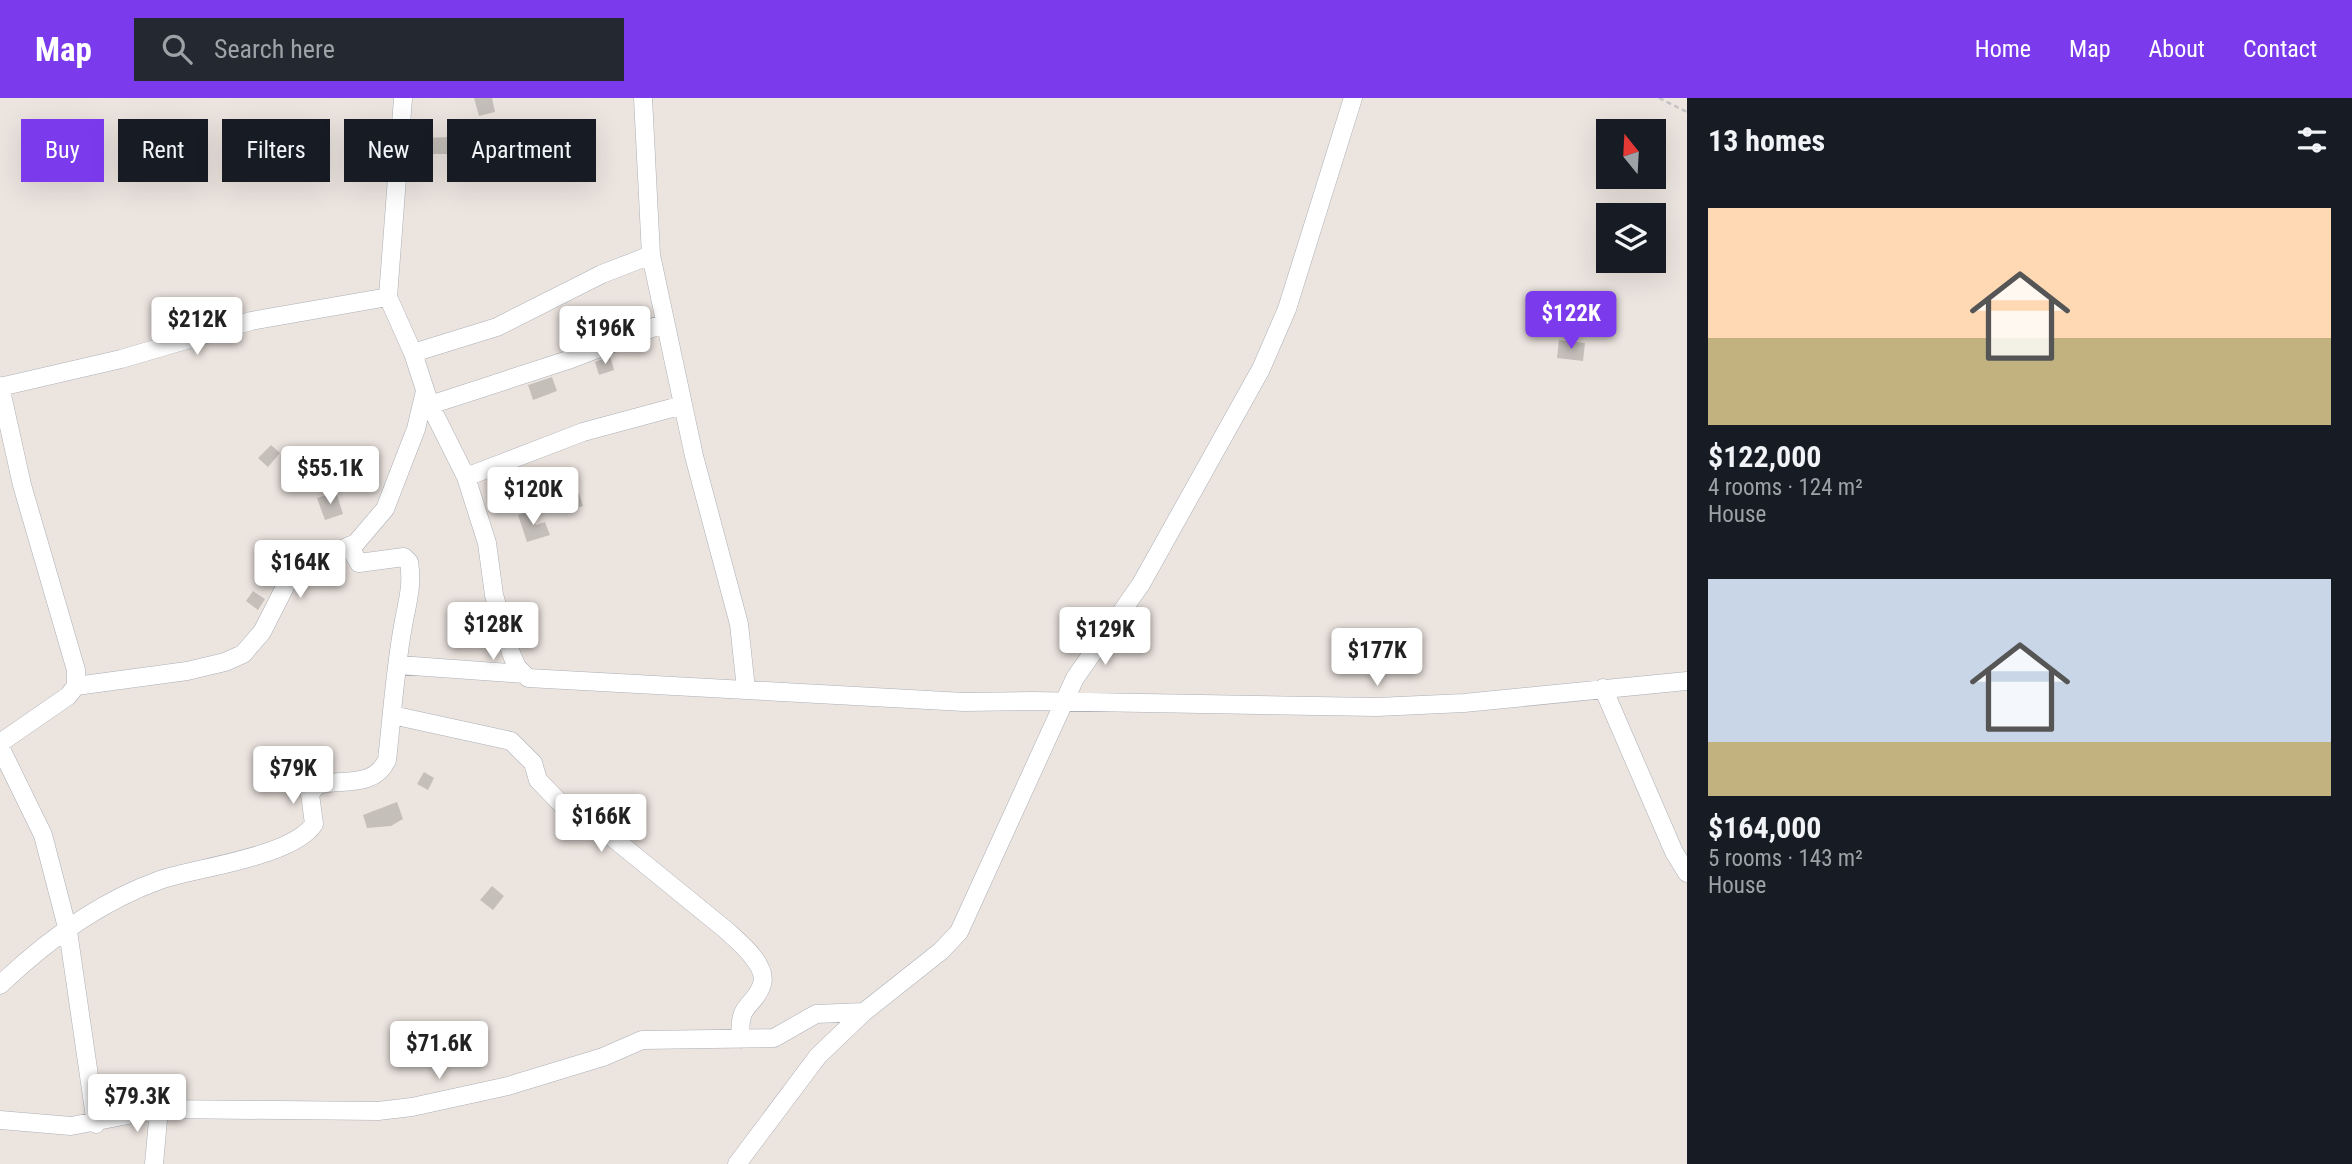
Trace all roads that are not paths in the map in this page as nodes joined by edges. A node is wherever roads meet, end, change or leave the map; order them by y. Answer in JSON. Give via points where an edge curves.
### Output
{"nodes":[{"id":1,"x":403,"y":98,"type":"edge"},
{"id":2,"x":643,"y":98,"type":"edge"},
{"id":3,"x":1353,"y":98,"type":"edge"},
{"id":4,"x":650,"y":255,"type":"junction"},
{"id":5,"x":388,"y":297,"type":"junction"},
{"id":6,"x":665,"y":323,"type":"junction"},
{"id":7,"x":413,"y":354,"type":"junction"},
{"id":8,"x":0,"y":386,"type":"edge"},
{"id":9,"x":428,"y":398,"type":"junction"},
{"id":10,"x":683,"y":405,"type":"junction"},
{"id":11,"x":466,"y":477,"type":"junction"},
{"id":12,"x":350,"y":548,"type":"junction"},
{"id":13,"x":399,"y":665,"type":"junction"},
{"id":14,"x":524,"y":674,"type":"junction"},
{"id":15,"x":1687,"y":681,"type":"edge"},
{"id":16,"x":76,"y":687,"type":"junction"},
{"id":17,"x":746,"y":688,"type":"junction"},
{"id":18,"x":1603,"y":688,"type":"junction"},
{"id":19,"x":1066,"y":703,"type":"junction"},
{"id":20,"x":392,"y":715,"type":"junction"},
{"id":21,"x":0,"y":745,"type":"edge"},
{"id":22,"x":1687,"y":873,"type":"edge"},
{"id":23,"x":68,"y":931,"type":"junction"},
{"id":24,"x":0,"y":985,"type":"edge"},
{"id":25,"x":864,"y":1012,"type":"junction"},
{"id":26,"x":741,"y":1039,"type":"junction"},
{"id":27,"x":159,"y":1109,"type":"junction"},
{"id":28,"x":0,"y":1120,"type":"edge"},
{"id":29,"x":96,"y":1124,"type":"junction"},
{"id":30,"x":154,"y":1164,"type":"edge"},
{"id":31,"x":737,"y":1164,"type":"edge"}],
"edges":[{"from":1,"to":5,"type":"street"},
{"from":2,"to":4,"type":"street"},
{"from":3,"to":19,"type":"street","via":[[1287,309],[1261,369],[1140,584],[1082,668]]},
{"from":4,"to":6,"type":"street"},
{"from":4,"to":7,"type":"street","via":[[497,327]]},
{"from":5,"to":7,"type":"street"},
{"from":5,"to":8,"type":"street","via":[[251,321],[121,359]]},
{"from":6,"to":9,"type":"street","via":[[568,360]]},
{"from":6,"to":10,"type":"street"},
{"from":7,"to":9,"type":"street"},
{"from":8,"to":16,"type":"street","via":[[22,485],[71,646]]},
{"from":9,"to":11,"type":"street"},
{"from":9,"to":12,"type":"street","via":[[390,498],[364,537]]},
{"from":10,"to":11,"type":"street","via":[[583,432]]},
{"from":10,"to":17,"type":"street","via":[[735,603]]},
{"from":11,"to":14,"type":"street","via":[[488,543],[494,595],[505,635]]},
{"from":12,"to":13,"type":"street","via":[[364,564],[404,557],[410,562],[411,596]]},
{"from":12,"to":16,"type":"street","via":[[319,559],[289,579],[262,632],[243,654],[187,671]]},
{"from":13,"to":14,"type":"street"},
{"from":13,"to":20,"type":"street"},
{"from":14,"to":17,"type":"street","via":[[562,682]]},
{"from":15,"to":18,"type":"street"},
{"from":16,"to":21,"type":"street"},
{"from":17,"to":19,"type":"street","via":[[951,702]]},
{"from":18,"to":19,"type":"street","via":[[1377,708]]},
{"from":18,"to":22,"type":"street"},
{"from":19,"to":25,"type":"street","via":[[959,932]]},
{"from":20,"to":23,"type":"street","via":[[381,773],[368,780],[334,780],[312,788],[314,824],[310,831],[280,847],[160,880],[122,897]]},
{"from":20,"to":26,"type":"street","via":[[511,741],[533,763],[538,780],[568,811],[597,825],[746,948],[762,985],[740,1018]]},
{"from":21,"to":23,"type":"street","via":[[43,835]]},
{"from":23,"to":24,"type":"street","via":[[38,949]]},
{"from":23,"to":29,"type":"street"},
{"from":25,"to":26,"type":"street","via":[[816,1014],[774,1038]]},
{"from":25,"to":31,"type":"street","via":[[818,1056]]},
{"from":26,"to":27,"type":"street","via":[[642,1040],[508,1086],[412,1107],[378,1111]]},
{"from":27,"to":29,"type":"street"},
{"from":27,"to":30,"type":"street"},
{"from":28,"to":29,"type":"street"}]}
